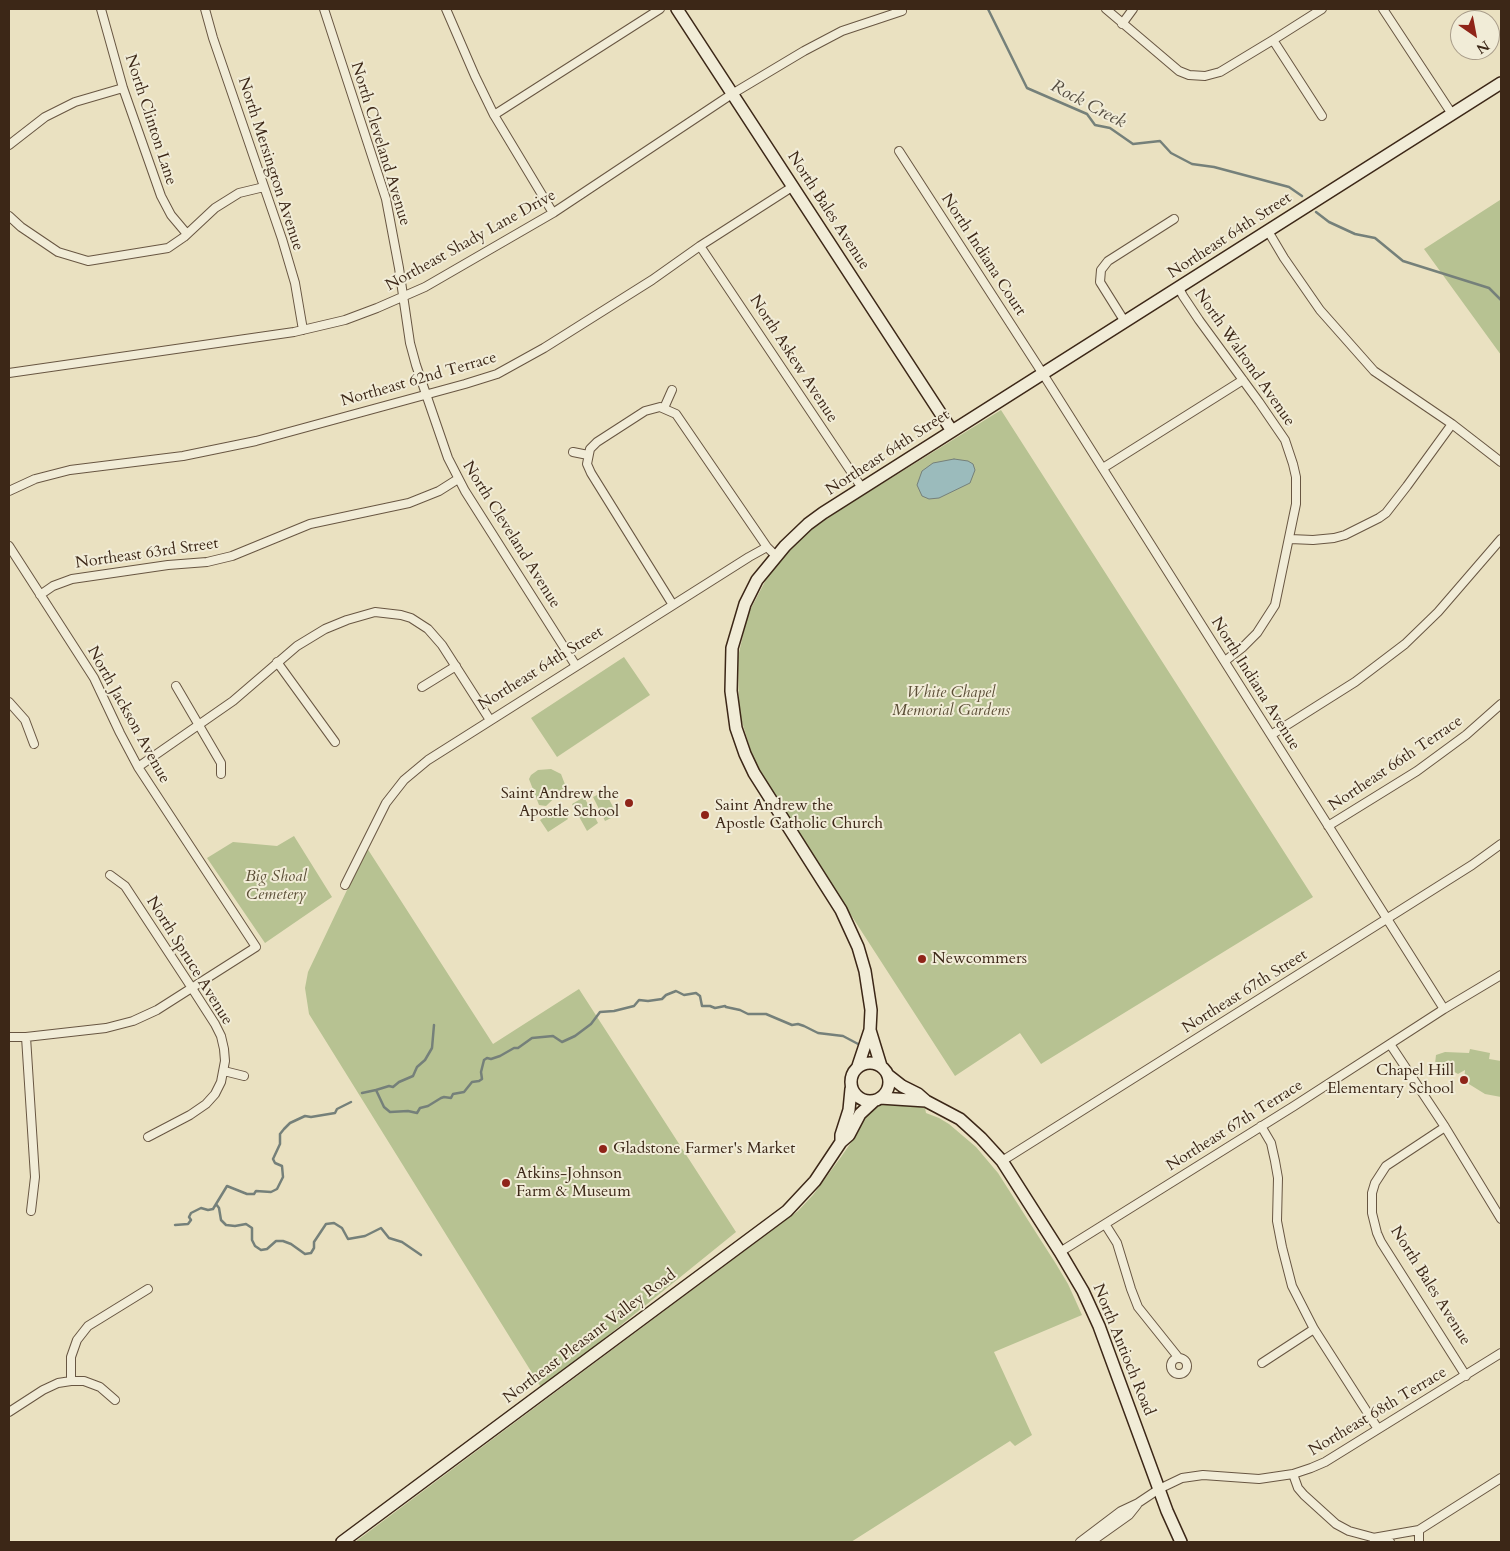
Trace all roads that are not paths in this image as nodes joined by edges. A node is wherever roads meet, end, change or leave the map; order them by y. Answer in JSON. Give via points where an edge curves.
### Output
{"nodes":[{"id":1,"x":101,"y":9,"type":"edge"},
{"id":2,"x":206,"y":9,"type":"edge"},
{"id":3,"x":324,"y":9,"type":"edge"},
{"id":4,"x":446,"y":9,"type":"edge"},
{"id":5,"x":660,"y":9,"type":"edge"},
{"id":6,"x":677,"y":9,"type":"edge"},
{"id":7,"x":1106,"y":9,"type":"edge"},
{"id":8,"x":1133,"y":9,"type":"edge"},
{"id":9,"x":1322,"y":9,"type":"edge"},
{"id":10,"x":1384,"y":9,"type":"edge"},
{"id":11,"x":902,"y":11,"type":"dead end"},
{"id":12,"x":1122,"y":24,"type":"junction"},
{"id":13,"x":1273,"y":40,"type":"junction"},
{"id":14,"x":1501,"y":83,"type":"edge"},
{"id":15,"x":123,"y":88,"type":"junction"},
{"id":16,"x":732,"y":94,"type":"junction"},
{"id":17,"x":1452,"y":114,"type":"junction"},
{"id":18,"x":494,"y":115,"type":"junction"},
{"id":19,"x":1322,"y":116,"type":"dead end"},
{"id":20,"x":9,"y":145,"type":"edge"},
{"id":21,"x":899,"y":151,"type":"dead end"},
{"id":22,"x":264,"y":187,"type":"junction"},
{"id":23,"x":792,"y":187,"type":"junction"},
{"id":24,"x":553,"y":213,"type":"junction"},
{"id":25,"x":9,"y":216,"type":"edge"},
{"id":26,"x":1174,"y":219,"type":"dead end"},
{"id":27,"x":1268,"y":231,"type":"junction"},
{"id":28,"x":187,"y":234,"type":"junction"},
{"id":29,"x":700,"y":246,"type":"junction"},
{"id":30,"x":1179,"y":288,"type":"junction"},
{"id":31,"x":403,"y":297,"type":"junction"},
{"id":32,"x":1125,"y":322,"type":"junction"},
{"id":33,"x":303,"y":330,"type":"junction"},
{"id":34,"x":9,"y":373,"type":"edge"},
{"id":35,"x":1043,"y":374,"type":"junction"},
{"id":36,"x":1243,"y":380,"type":"junction"},
{"id":37,"x":672,"y":390,"type":"dead end"},
{"id":38,"x":426,"y":395,"type":"junction"},
{"id":39,"x":664,"y":408,"type":"junction"},
{"id":40,"x":1452,"y":424,"type":"junction"},
{"id":41,"x":952,"y":431,"type":"junction"},
{"id":42,"x":573,"y":452,"type":"dead end"},
{"id":43,"x":588,"y":455,"type":"junction"},
{"id":44,"x":1501,"y":462,"type":"edge"},
{"id":45,"x":1102,"y":468,"type":"junction"},
{"id":46,"x":458,"y":479,"type":"junction"},
{"id":47,"x":862,"y":488,"type":"junction"},
{"id":48,"x":9,"y":491,"type":"edge"},
{"id":49,"x":1290,"y":538,"type":"junction"},
{"id":50,"x":1501,"y":539,"type":"edge"},
{"id":51,"x":9,"y":546,"type":"edge"},
{"id":52,"x":767,"y":547,"type":"junction"},
{"id":53,"x":776,"y":556,"type":"junction"},
{"id":54,"x":40,"y":595,"type":"junction"},
{"id":55,"x":673,"y":605,"type":"junction"},
{"id":56,"x":1225,"y":661,"type":"junction"},
{"id":57,"x":277,"y":662,"type":"junction"},
{"id":58,"x":456,"y":666,"type":"junction"},
{"id":59,"x":576,"y":666,"type":"junction"},
{"id":60,"x":176,"y":686,"type":"dead end"},
{"id":61,"x":422,"y":687,"type":"dead end"},
{"id":62,"x":9,"y":702,"type":"edge"},
{"id":63,"x":1501,"y":704,"type":"edge"},
{"id":64,"x":490,"y":720,"type":"junction"},
{"id":65,"x":199,"y":724,"type":"junction"},
{"id":66,"x":1270,"y":735,"type":"junction"},
{"id":67,"x":335,"y":742,"type":"dead end"},
{"id":68,"x":34,"y":744,"type":"dead end"},
{"id":69,"x":138,"y":767,"type":"junction"},
{"id":70,"x":221,"y":774,"type":"dead end"},
{"id":71,"x":1328,"y":826,"type":"junction"},
{"id":72,"x":1501,"y":844,"type":"edge"},
{"id":73,"x":110,"y":875,"type":"dead end"},
{"id":74,"x":345,"y":885,"type":"dead end"},
{"id":75,"x":1388,"y":918,"type":"junction"},
{"id":76,"x":1501,"y":975,"type":"edge"},
{"id":77,"x":192,"y":988,"type":"junction"},
{"id":78,"x":1444,"y":1009,"type":"junction"},
{"id":79,"x":870,"y":1030,"type":"junction"},
{"id":80,"x":9,"y":1037,"type":"edge"},
{"id":81,"x":26,"y":1037,"type":"junction"},
{"id":82,"x":1390,"y":1044,"type":"junction"},
{"id":83,"x":858,"y":1066,"type":"junction"},
{"id":84,"x":881,"y":1066,"type":"junction"},
{"id":85,"x":224,"y":1071,"type":"junction"},
{"id":86,"x":244,"y":1076,"type":"dead end"},
{"id":87,"x":888,"y":1076,"type":"junction"},
{"id":88,"x":852,"y":1089,"type":"junction"},
{"id":89,"x":877,"y":1100,"type":"junction"},
{"id":90,"x":926,"y":1100,"type":"junction"},
{"id":91,"x":1261,"y":1126,"type":"junction"},
{"id":92,"x":1445,"y":1127,"type":"junction"},
{"id":93,"x":148,"y":1137,"type":"dead end"},
{"id":94,"x":841,"y":1142,"type":"junction"},
{"id":95,"x":1002,"y":1161,"type":"junction"},
{"id":96,"x":31,"y":1211,"type":"dead end"},
{"id":97,"x":1501,"y":1219,"type":"edge"},
{"id":98,"x":1105,"y":1224,"type":"junction"},
{"id":99,"x":1060,"y":1252,"type":"junction"},
{"id":100,"x":148,"y":1289,"type":"dead end"},
{"id":101,"x":1314,"y":1329,"type":"junction"},
{"id":102,"x":1501,"y":1353,"type":"edge"},
{"id":103,"x":1178,"y":1357,"type":"dead end"},
{"id":104,"x":1262,"y":1363,"type":"dead end"},
{"id":105,"x":1466,"y":1376,"type":"junction"},
{"id":106,"x":71,"y":1381,"type":"junction"},
{"id":107,"x":115,"y":1400,"type":"dead end"},
{"id":108,"x":9,"y":1412,"type":"edge"},
{"id":109,"x":1378,"y":1429,"type":"junction"},
{"id":110,"x":1293,"y":1474,"type":"junction"},
{"id":111,"x":1501,"y":1478,"type":"edge"},
{"id":112,"x":1159,"y":1488,"type":"junction"},
{"id":113,"x":1138,"y":1503,"type":"junction"},
{"id":114,"x":1419,"y":1530,"type":"junction"},
{"id":115,"x":1360,"y":1538,"type":"edge"},
{"id":116,"x":1373,"y":1538,"type":"junction"},
{"id":117,"x":342,"y":1542,"type":"edge"},
{"id":118,"x":1080,"y":1542,"type":"edge"},
{"id":119,"x":1092,"y":1542,"type":"edge"},
{"id":120,"x":1181,"y":1542,"type":"edge"},
{"id":121,"x":1390,"y":1542,"type":"edge"},
{"id":122,"x":1419,"y":1542,"type":"edge"}],
"edges":[{"from":1,"to":15,"type":"street","name":"North Clinton Lane"},
{"from":2,"to":22,"type":"street","name":"North Mersington Avenue"},
{"from":3,"to":31,"type":"street","name":"North Cleveland Avenue","via":[[386,199]]},
{"from":4,"to":18,"type":"street"},
{"from":5,"to":18,"type":"street"},
{"from":6,"to":16,"type":"street","name":"North Bales Avenue"},
{"from":7,"to":12,"type":"street"},
{"from":8,"to":12,"type":"street"},
{"from":9,"to":13,"type":"street"},
{"from":10,"to":17,"type":"street"},
{"from":11,"to":16,"type":"street","name":"Northeast Shady Lane Drive","via":[[820,42]]},
{"from":12,"to":13,"type":"street","via":[[1179,72],[1195,76],[1215,74]]},
{"from":13,"to":19,"type":"street"},
{"from":14,"to":17,"type":"street","name":"Northeast 64th Street"},
{"from":15,"to":20,"type":"street","via":[[75,102],[45,117]]},
{"from":15,"to":28,"type":"street","name":"North Clinton Lane","via":[[161,196]]},
{"from":16,"to":23,"type":"street","name":"North Bales Avenue"},
{"from":16,"to":24,"type":"street","name":"Northeast Shady Lane Drive"},
{"from":17,"to":27,"type":"street","name":"Northeast 64th Street"},
{"from":18,"to":24,"type":"street"},
{"from":21,"to":35,"type":"street","name":"North Indiana Court"},
{"from":22,"to":28,"type":"street","via":[[239,193],[215,208]]},
{"from":22,"to":33,"type":"street","name":"North Mersington Avenue","via":[[294,283]]},
{"from":23,"to":29,"type":"street","name":"Northeast 62nd Terrace"},
{"from":23,"to":41,"type":"street","name":"North Bales Avenue"},
{"from":24,"to":31,"type":"street","name":"Northeast Shady Lane Drive"},
{"from":25,"to":28,"type":"street","via":[[58,252],[88,261],[168,248]]},
{"from":26,"to":32,"type":"street","via":[[1108,261],[1101,270],[1100,282]]},
{"from":27,"to":30,"type":"street","name":"Northeast 64th Street"},
{"from":27,"to":40,"type":"street","via":[[1316,304],[1374,371]]},
{"from":29,"to":38,"type":"street","name":"Northeast 62nd Terrace","via":[[652,280],[497,374]]},
{"from":29,"to":47,"type":"street","name":"North Askew Avenue"},
{"from":30,"to":32,"type":"street","name":"Northeast 64th Street"},
{"from":30,"to":36,"type":"street","name":"North Walrond Avenue"},
{"from":31,"to":33,"type":"street","name":"Northeast Shady Lane Drive","via":[[345,320]]},
{"from":31,"to":38,"type":"street","name":"North Cleveland Avenue","via":[[410,343]]},
{"from":32,"to":35,"type":"street","name":"Northeast 64th Street"},
{"from":33,"to":34,"type":"street","name":"Northeast Shady Lane Drive"},
{"from":35,"to":41,"type":"street","name":"Northeast 64th Street"},
{"from":35,"to":45,"type":"street","name":"North Indiana Avenue"},
{"from":36,"to":45,"type":"street"},
{"from":36,"to":49,"type":"street","name":"North Walrond Avenue","via":[[1285,440],[1293,464],[1296,504]]},
{"from":37,"to":39,"type":"street"},
{"from":38,"to":46,"type":"street","name":"North Cleveland Avenue"},
{"from":38,"to":48,"type":"street","name":"Northeast 62nd Terrace","via":[[256,441],[183,456],[70,470],[35,479]]},
{"from":39,"to":43,"type":"street","via":[[645,410],[596,442]]},
{"from":39,"to":52,"type":"street","via":[[676,414]]},
{"from":40,"to":44,"type":"street"},
{"from":40,"to":49,"type":"street","via":[[1379,518],[1334,538]]},
{"from":41,"to":47,"type":"street","name":"Northeast 64th Street"},
{"from":42,"to":43,"type":"street"},
{"from":43,"to":55,"type":"street","via":[[591,473]]},
{"from":45,"to":56,"type":"street","name":"North Indiana Avenue"},
{"from":46,"to":54,"type":"street","name":"Northeast 63rd Street","via":[[409,503],[310,524],[232,556],[72,579]]},
{"from":46,"to":59,"type":"street","name":"North Cleveland Avenue"},
{"from":47,"to":53,"type":"street","name":"Northeast 64th Street","via":[[808,524]]},
{"from":49,"to":56,"type":"street","name":"North Walrond Avenue","via":[[1275,605],[1257,633]]},
{"from":50,"to":66,"type":"street","via":[[1438,612],[1405,644],[1355,682]]},
{"from":51,"to":54,"type":"street","name":"North Jackson Avenue"},
{"from":52,"to":53,"type":"street"},
{"from":52,"to":55,"type":"street","name":"Northeast 64th Street"},
{"from":53,"to":79,"type":"street","via":[[757,580],[736,629],[731,691],[736,728],[754,773],[853,934],[868,986]]},
{"from":54,"to":69,"type":"street","name":"North Jackson Avenue","via":[[94,678]]},
{"from":55,"to":59,"type":"street","name":"Northeast 64th Street"},
{"from":56,"to":66,"type":"street","name":"North Indiana Avenue"},
{"from":57,"to":58,"type":"street","via":[[326,629],[380,612],[411,618],[424,626],[439,640]]},
{"from":57,"to":65,"type":"street","via":[[232,701]]},
{"from":57,"to":67,"type":"street"},
{"from":58,"to":61,"type":"street"},
{"from":58,"to":64,"type":"street"},
{"from":59,"to":64,"type":"street","name":"Northeast 64th Street"},
{"from":60,"to":65,"type":"street"},
{"from":62,"to":68,"type":"street","via":[[26,720]]},
{"from":63,"to":71,"type":"street","name":"Northeast 66th Terrace","via":[[1417,771]]},
{"from":64,"to":74,"type":"street","name":"Northeast 64th Street","via":[[428,760],[404,780],[386,803]]},
{"from":65,"to":69,"type":"street"},
{"from":65,"to":70,"type":"street","via":[[221,763]]},
{"from":66,"to":71,"type":"street","name":"North Indiana Avenue"},
{"from":69,"to":77,"type":"street","name":"North Jackson Avenue","via":[[256,947]]},
{"from":71,"to":75,"type":"street","name":"North Indiana Avenue"},
{"from":72,"to":75,"type":"street","name":"Northeast 67th Street"},
{"from":73,"to":77,"type":"street","name":"North Spruce Avenue","via":[[125,886]]},
{"from":75,"to":78,"type":"street","name":"North Indiana Avenue"},
{"from":75,"to":95,"type":"street","name":"Northeast 67th Street"},
{"from":76,"to":78,"type":"street","name":"Northeast 67th Terrace"},
{"from":77,"to":81,"type":"street","via":[[145,1016],[121,1025]]},
{"from":77,"to":85,"type":"street","name":"North Spruce Avenue","via":[[221,1036]]},
{"from":78,"to":82,"type":"street","name":"Northeast 67th Terrace"},
{"from":79,"to":83,"type":"street"},
{"from":79,"to":84,"type":"street"},
{"from":80,"to":81,"type":"street"},
{"from":81,"to":96,"type":"street","via":[[35,1177]]},
{"from":82,"to":91,"type":"street","name":"Northeast 67th Terrace"},
{"from":82,"to":92,"type":"street"},
{"from":83,"to":84,"type":"street","via":[[869,1062]]},
{"from":83,"to":88,"type":"street","via":[[851,1076]]},
{"from":84,"to":87,"type":"street"},
{"from":85,"to":86,"type":"street"},
{"from":85,"to":93,"type":"street","name":"North Spruce Avenue","via":[[215,1094],[206,1104]]},
{"from":87,"to":89,"type":"street","via":[[888,1088]]},
{"from":87,"to":90,"type":"street","name":"North Antioch Road"},
{"from":88,"to":89,"type":"street","via":[[860,1099]]},
{"from":88,"to":94,"type":"street","name":"Northeast Pleasant Valley Road"},
{"from":89,"to":90,"type":"street","name":"North Antioch Road"},
{"from":89,"to":94,"type":"street","name":"Northeast Pleasant Valley Road","via":[[860,1114],[849,1135]]},
{"from":90,"to":95,"type":"street","name":"North Antioch Road","via":[[960,1119]]},
{"from":91,"to":98,"type":"street","name":"Northeast 67th Terrace"},
{"from":91,"to":101,"type":"street","via":[[1271,1143],[1275,1161],[1277,1221],[1288,1273]]},
{"from":92,"to":97,"type":"street"},
{"from":92,"to":105,"type":"street","name":"North Bales Avenue","via":[[1386,1166],[1372,1192],[1372,1213],[1381,1242]]},
{"from":94,"to":117,"type":"street","name":"Northeast Pleasant Valley Road","via":[[815,1181],[787,1211]]},
{"from":95,"to":99,"type":"street","name":"North Antioch Road"},
{"from":98,"to":99,"type":"street","name":"Northeast 67th Terrace"},
{"from":98,"to":103,"type":"street","via":[[1117,1243],[1138,1307]]},
{"from":99,"to":112,"type":"street","name":"North Antioch Road","via":[[1099,1326]]},
{"from":100,"to":106,"type":"street","via":[[88,1326],[77,1340]]},
{"from":101,"to":104,"type":"street"},
{"from":101,"to":109,"type":"street"},
{"from":102,"to":105,"type":"street","name":"Northeast 68th Terrace"},
{"from":105,"to":109,"type":"street","name":"Northeast 68th Terrace"},
{"from":106,"to":107,"type":"street","via":[[84,1381],[100,1387]]},
{"from":106,"to":108,"type":"street","via":[[58,1383]]},
{"from":109,"to":110,"type":"street","name":"Northeast 68th Terrace","via":[[1325,1462]]},
{"from":110,"to":112,"type":"street","via":[[1258,1480],[1192,1476]]},
{"from":110,"to":115,"type":"street","via":[[1304,1495],[1336,1524]]},
{"from":111,"to":114,"type":"street"},
{"from":112,"to":113,"type":"street"},
{"from":112,"to":120,"type":"street","name":"North Antioch Road"},
{"from":113,"to":118,"type":"street"},
{"from":113,"to":119,"type":"street","via":[[1130,1515]]},
{"from":114,"to":116,"type":"street"},
{"from":114,"to":122,"type":"street"},
{"from":115,"to":116,"type":"street"},
{"from":116,"to":121,"type":"street"}]}
